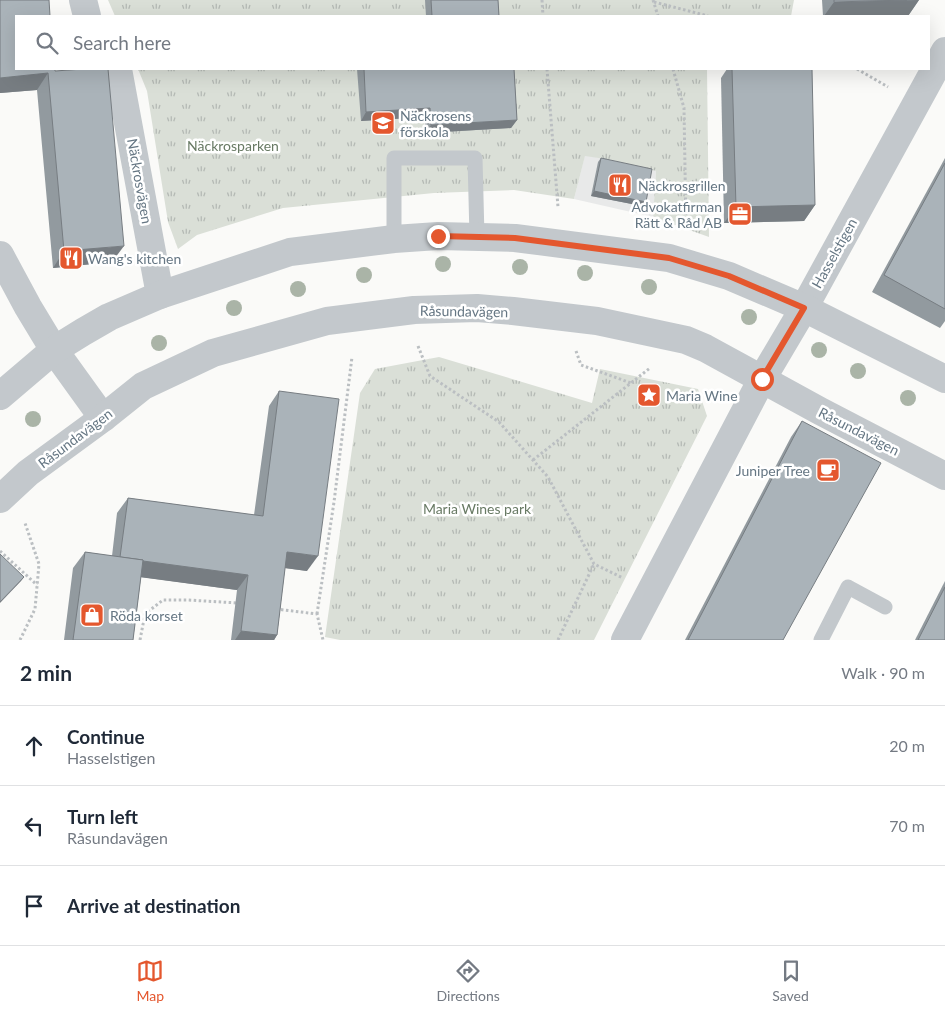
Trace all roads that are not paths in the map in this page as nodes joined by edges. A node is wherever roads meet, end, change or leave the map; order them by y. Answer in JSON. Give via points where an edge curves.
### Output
{"nodes":[{"id":1,"x":83,"y":0,"type":"edge"},
{"id":2,"x":87,"y":15,"type":"edge"},
{"id":3,"x":945,"y":51,"type":"edge"},
{"id":4,"x":118,"y":70,"type":"edge"},
{"id":5,"x":477,"y":237,"type":"junction"},
{"id":6,"x":394,"y":239,"type":"junction"},
{"id":7,"x":0,"y":255,"type":"edge"},
{"id":8,"x":160,"y":294,"type":"junction"},
{"id":9,"x":804,"y":308,"type":"junction"},
{"id":10,"x":54,"y":350,"type":"junction"},
{"id":11,"x":762,"y":379,"type":"junction"},
{"id":12,"x":945,"y":379,"type":"edge"},
{"id":13,"x":0,"y":396,"type":"edge"},
{"id":14,"x":103,"y":418,"type":"junction"},
{"id":15,"x":945,"y":476,"type":"edge"},
{"id":16,"x":0,"y":499,"type":"edge"},
{"id":17,"x":885,"y":607,"type":"dead end"},
{"id":18,"x":625,"y":640,"type":"edge"},
{"id":19,"x":821,"y":640,"type":"edge"}],
"edges":[{"from":1,"to":2,"type":"street"},
{"from":3,"to":9,"type":"street","name":"Hasselstigen"},
{"from":4,"to":8,"type":"street","name":"Näckrosvägen"},
{"from":5,"to":6,"type":"street"},
{"from":5,"to":6,"type":"lane","via":[[475,158],[394,158]]},
{"from":5,"to":9,"type":"street","via":[[515,238],[669,258],[729,276]]},
{"from":6,"to":8,"type":"street","via":[[290,252]]},
{"from":7,"to":10,"type":"street"},
{"from":8,"to":10,"type":"street","via":[[109,317]]},
{"from":9,"to":11,"type":"street","name":"Hasselstigen"},
{"from":9,"to":12,"type":"street"},
{"from":10,"to":13,"type":"street"},
{"from":10,"to":14,"type":"street"},
{"from":11,"to":14,"type":"street","name":"Råsundavägen","via":[[686,340],[597,321],[477,308],[414,310],[327,321],[213,353],[143,386]]},
{"from":11,"to":15,"type":"street","name":"Råsundavägen"},
{"from":11,"to":18,"type":"street","name":"Hasselstigen"},
{"from":14,"to":16,"type":"street","name":"Råsundavägen","via":[[28,472]]},
{"from":17,"to":19,"type":"lane","via":[[848,587]]}]}
